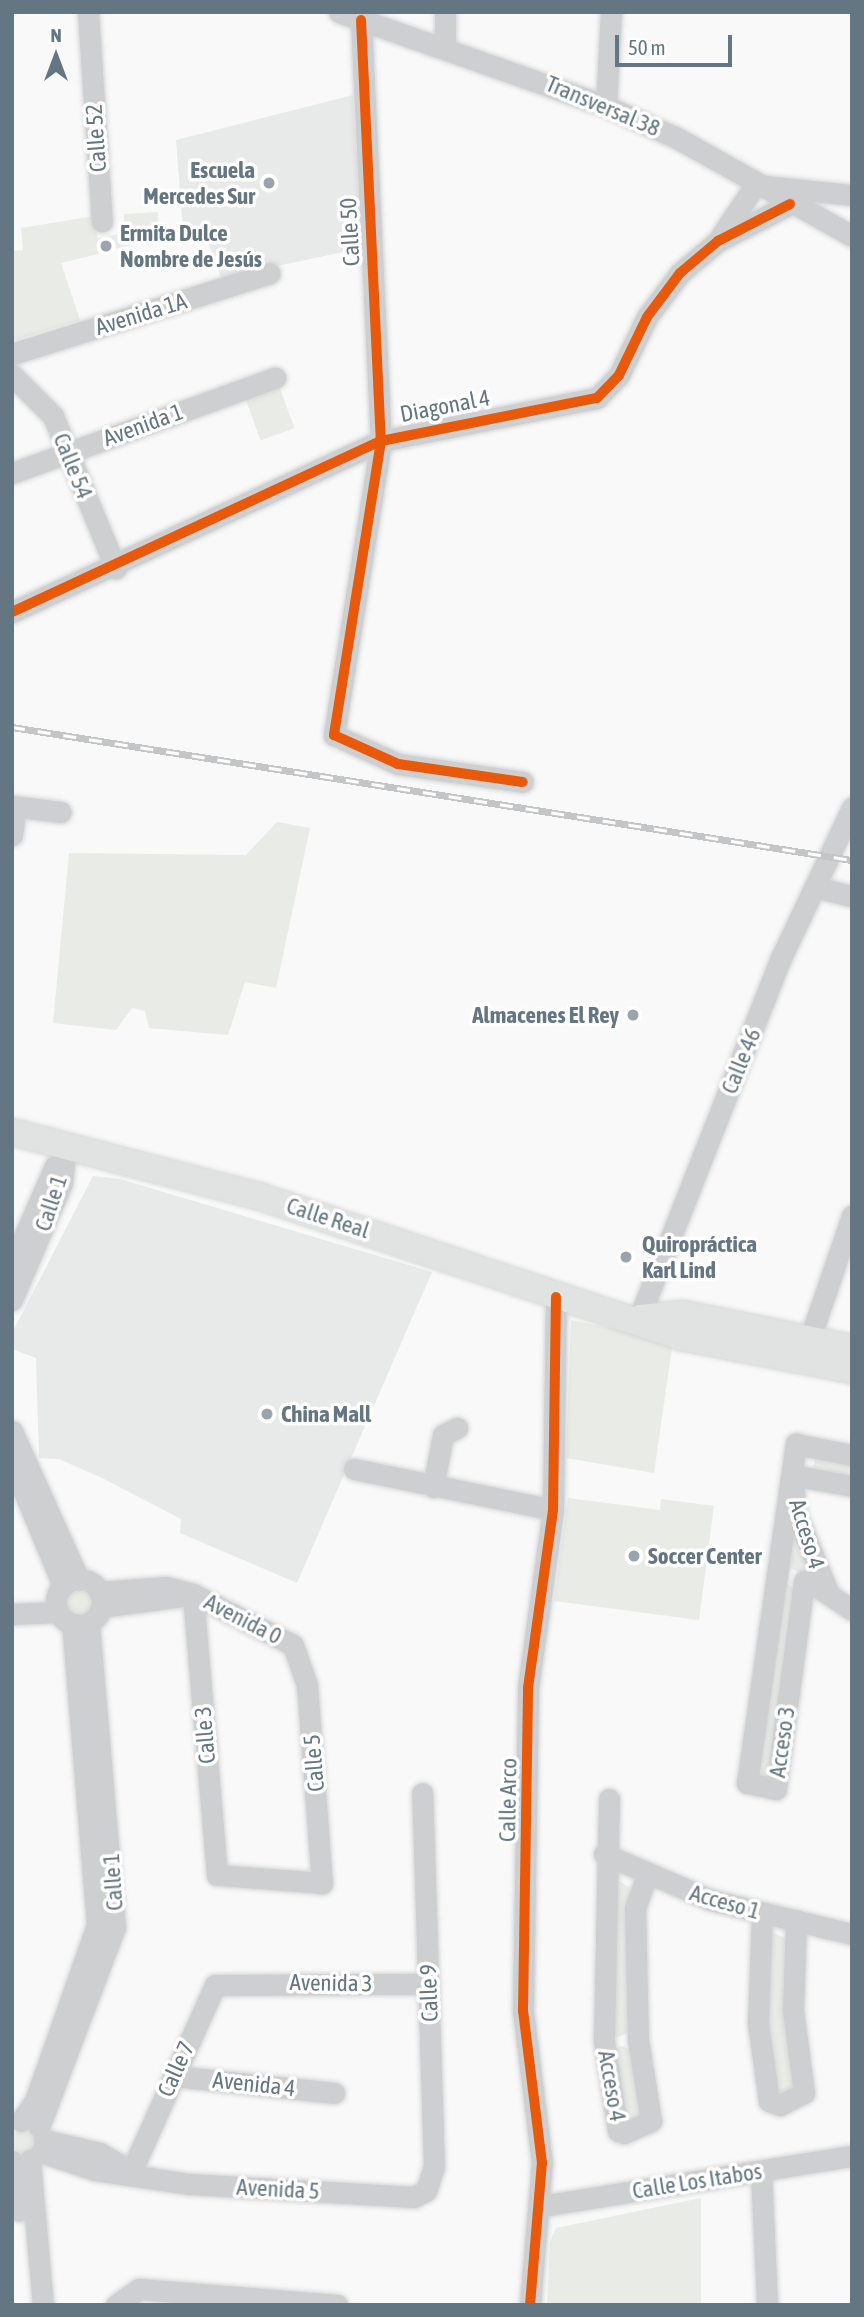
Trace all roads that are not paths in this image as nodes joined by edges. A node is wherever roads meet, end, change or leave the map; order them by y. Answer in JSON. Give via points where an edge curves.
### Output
{"nodes":[{"id":1,"x":88,"y":12,"type":"edge"},
{"id":2,"x":339,"y":12,"type":"edge"},
{"id":3,"x":445,"y":12,"type":"edge"},
{"id":4,"x":611,"y":12,"type":"edge"},
{"id":5,"x":361,"y":20,"type":"junction"},
{"id":6,"x":444,"y":47,"type":"junction"},
{"id":7,"x":606,"y":106,"type":"junction"},
{"id":8,"x":755,"y":185,"type":"junction"},
{"id":9,"x":852,"y":195,"type":"edge"},
{"id":10,"x":790,"y":204,"type":"junction"},
{"id":11,"x":102,"y":222,"type":"dead end"},
{"id":12,"x":852,"y":236,"type":"edge"},
{"id":13,"x":718,"y":242,"type":"junction"},
{"id":14,"x":270,"y":273,"type":"dead end"},
{"id":15,"x":12,"y":354,"type":"edge"},
{"id":16,"x":12,"y":375,"type":"edge"},
{"id":17,"x":275,"y":377,"type":"dead end"},
{"id":18,"x":381,"y":442,"type":"junction"},
{"id":19,"x":67,"y":453,"type":"junction"},
{"id":20,"x":12,"y":472,"type":"edge"},
{"id":21,"x":116,"y":569,"type":"junction"},
{"id":22,"x":12,"y":612,"type":"edge"},
{"id":23,"x":523,"y":782,"type":"dead end"},
{"id":24,"x":14,"y":807,"type":"edge"},
{"id":25,"x":852,"y":808,"type":"edge"},
{"id":26,"x":61,"y":812,"type":"dead end"},
{"id":27,"x":12,"y":835,"type":"edge"},
{"id":28,"x":815,"y":887,"type":"junction"},
{"id":29,"x":852,"y":896,"type":"edge"},
{"id":30,"x":12,"y":1132,"type":"edge"},
{"id":31,"x":66,"y":1146,"type":"junction"},
{"id":32,"x":852,"y":1216,"type":"edge"},
{"id":33,"x":35,"y":1230,"type":"junction"},
{"id":34,"x":12,"y":1264,"type":"edge"},
{"id":35,"x":556,"y":1297,"type":"junction"},
{"id":36,"x":12,"y":1300,"type":"edge"},
{"id":37,"x":639,"y":1318,"type":"junction"},
{"id":38,"x":852,"y":1348,"type":"edge"},
{"id":39,"x":805,"y":1351,"type":"junction"},
{"id":40,"x":852,"y":1370,"type":"edge"},
{"id":41,"x":457,"y":1428,"type":"dead end"},
{"id":42,"x":14,"y":1449,"type":"edge"},
{"id":43,"x":852,"y":1455,"type":"edge"},
{"id":44,"x":354,"y":1469,"type":"dead end"},
{"id":45,"x":792,"y":1475,"type":"junction"},
{"id":46,"x":852,"y":1486,"type":"edge"},
{"id":47,"x":433,"y":1487,"type":"junction"},
{"id":48,"x":553,"y":1510,"type":"junction"},
{"id":49,"x":778,"y":1572,"type":"junction"},
{"id":50,"x":804,"y":1581,"type":"junction"},
{"id":51,"x":828,"y":1592,"type":"junction"},
{"id":52,"x":193,"y":1594,"type":"junction"},
{"id":53,"x":12,"y":1600,"type":"edge"},
{"id":54,"x":77,"y":1603,"type":"junction"},
{"id":55,"x":852,"y":1611,"type":"edge"},
{"id":56,"x":12,"y":1614,"type":"edge"},
{"id":57,"x":293,"y":1645,"type":"joint"},
{"id":58,"x":422,"y":1793,"type":"dead end"},
{"id":59,"x":609,"y":1799,"type":"dead end"},
{"id":60,"x":604,"y":1854,"type":"junction"},
{"id":61,"x":646,"y":1877,"type":"junction"},
{"id":62,"x":322,"y":1883,"type":"joint"},
{"id":63,"x":762,"y":1913,"type":"junction"},
{"id":64,"x":796,"y":1920,"type":"junction"},
{"id":65,"x":852,"y":1934,"type":"edge"},
{"id":66,"x":93,"y":1967,"type":"junction"},
{"id":67,"x":233,"y":1982,"type":"joint"},
{"id":68,"x":429,"y":1984,"type":"junction"},
{"id":69,"x":638,"y":2040,"type":"junction"},
{"id":70,"x":604,"y":2041,"type":"junction"},
{"id":71,"x":173,"y":2076,"type":"junction"},
{"id":72,"x":334,"y":2093,"type":"dead end"},
{"id":73,"x":26,"y":2143,"type":"edge"},
{"id":74,"x":852,"y":2156,"type":"edge"},
{"id":75,"x":761,"y":2171,"type":"junction"},
{"id":76,"x":131,"y":2172,"type":"junction"},
{"id":77,"x":426,"y":2191,"type":"joint"},
{"id":78,"x":542,"y":2206,"type":"junction"},
{"id":79,"x":120,"y":2300,"type":"edge"},
{"id":80,"x":30,"y":2305,"type":"edge"},
{"id":81,"x":43,"y":2305,"type":"edge"},
{"id":82,"x":337,"y":2305,"type":"edge"},
{"id":83,"x":530,"y":2305,"type":"edge"},
{"id":84,"x":767,"y":2305,"type":"edge"}],
"edges":[{"from":1,"to":11,"type":"street","name":"Calle 52"},
{"from":2,"to":5,"type":"street","name":"Transversal 38"},
{"from":3,"to":6,"type":"street"},
{"from":4,"to":7,"type":"street"},
{"from":5,"to":6,"type":"street","name":"Transversal 38"},
{"from":5,"to":18,"type":"street","name":"Calle 50"},
{"from":6,"to":7,"type":"street","name":"Transversal 38"},
{"from":7,"to":8,"type":"street","name":"Transversal 38","via":[[677,138]]},
{"from":8,"to":9,"type":"street"},
{"from":8,"to":10,"type":"street","name":"Transversal 38"},
{"from":8,"to":13,"type":"street","name":"Diagonal 4"},
{"from":10,"to":12,"type":"street","name":"Transversal 38"},
{"from":10,"to":13,"type":"street","name":"Diagonal 4"},
{"from":13,"to":18,"type":"street","name":"Diagonal 4","via":[[662,294],[619,375],[597,398]]},
{"from":14,"to":15,"type":"street","name":"Avenida 1A"},
{"from":16,"to":19,"type":"street","name":"Calle 54","via":[[54,416]]},
{"from":17,"to":19,"type":"street","name":"Avenida 1"},
{"from":18,"to":21,"type":"street","name":"Diagonal 4"},
{"from":18,"to":23,"type":"street","name":"Calle 50","via":[[334,735],[398,764]]},
{"from":19,"to":20,"type":"street","name":"Avenida 1"},
{"from":19,"to":21,"type":"street","name":"Calle 54"},
{"from":21,"to":22,"type":"street","name":"Diagonal 4"},
{"from":24,"to":26,"type":"street"},
{"from":24,"to":27,"type":"street"},
{"from":25,"to":28,"type":"street","name":"Calle 46"},
{"from":28,"to":29,"type":"street"},
{"from":28,"to":37,"type":"street","name":"Calle 46"},
{"from":30,"to":31,"type":"main road","name":"Calle Real"},
{"from":31,"to":33,"type":"street","name":"Calle 1","via":[[62,1183]]},
{"from":31,"to":35,"type":"main road","name":"Calle Real","via":[[271,1200]]},
{"from":32,"to":39,"type":"street"},
{"from":33,"to":34,"type":"street","name":"Calle 1"},
{"from":33,"to":36,"type":"street","name":"Calle 1"},
{"from":35,"to":37,"type":"main road","name":"Calle Real"},
{"from":35,"to":48,"type":"street","name":"Calle Arco"},
{"from":37,"to":39,"type":"main road","name":"Calle Real","via":[[683,1314]]},
{"from":38,"to":39,"type":"main road","name":"Calle Real"},
{"from":39,"to":40,"type":"main road","name":"Calle Real"},
{"from":41,"to":47,"type":"street","via":[[443,1435]]},
{"from":42,"to":54,"type":"street","name":"Calle 1"},
{"from":43,"to":45,"type":"street","name":"Acceso 4","via":[[796,1444]]},
{"from":44,"to":47,"type":"street"},
{"from":45,"to":46,"type":"street"},
{"from":45,"to":49,"type":"street","name":"Acceso 4"},
{"from":45,"to":51,"type":"street","name":"Acceso 4","via":[[804,1539]]},
{"from":47,"to":48,"type":"street"},
{"from":48,"to":78,"type":"street","name":"Calle Arco","via":[[528,1688],[523,2011]]},
{"from":49,"to":50,"type":"street"},
{"from":49,"to":50,"type":"street","name":"Acceso 3","via":[[747,1783],[776,1789]]},
{"from":50,"to":51,"type":"street"},
{"from":51,"to":55,"type":"street"},
{"from":52,"to":54,"type":"street","name":"Avenida 0"},
{"from":52,"to":57,"type":"street","name":"Avenida 0"},
{"from":52,"to":62,"type":"street","name":"Calle 3","via":[[218,1875]]},
{"from":53,"to":54,"type":"street"},
{"from":54,"to":56,"type":"street"},
{"from":54,"to":66,"type":"street","name":"Calle 1","via":[[95,1779],[98,1914]]},
{"from":57,"to":62,"type":"street","name":"Calle 5","via":[[307,1685]]},
{"from":58,"to":68,"type":"street","name":"Calle 9"},
{"from":59,"to":60,"type":"street","name":"Acceso 4"},
{"from":60,"to":61,"type":"street","name":"Acceso 1"},
{"from":60,"to":70,"type":"street","name":"Acceso 4"},
{"from":61,"to":63,"type":"street","name":"Acceso 1"},
{"from":61,"to":69,"type":"street","name":"Acceso 4","via":[[635,1908]]},
{"from":63,"to":64,"type":"street","name":"Acceso 1"},
{"from":63,"to":64,"type":"street","via":[[758,2023],[769,2101],[780,2105],[804,2094],[793,2011]]},
{"from":64,"to":65,"type":"street","name":"Acceso 1"},
{"from":66,"to":73,"type":"street","name":"Calle 1"},
{"from":66,"to":73,"type":"street","name":"Calle 1","via":[[34,2101]]},
{"from":67,"to":68,"type":"street","name":"Avenida 3"},
{"from":67,"to":71,"type":"street","name":"Calle 7","via":[[215,1985]]},
{"from":68,"to":77,"type":"street","name":"Calle 9","via":[[434,2167]]},
{"from":69,"to":70,"type":"street"},
{"from":69,"to":70,"type":"street","name":"Acceso 4","via":[[651,2121],[624,2133],[618,2131]]},
{"from":71,"to":72,"type":"street","name":"Avenida 4"},
{"from":71,"to":76,"type":"street","name":"Calle 7"},
{"from":73,"to":76,"type":"street","via":[[100,2153]]},
{"from":73,"to":80,"type":"street"},
{"from":73,"to":81,"type":"street"},
{"from":74,"to":75,"type":"street","name":"Calle Los Itabos"},
{"from":75,"to":78,"type":"street","name":"Calle Los Itabos"},
{"from":75,"to":84,"type":"street"},
{"from":76,"to":77,"type":"street","name":"Avenida 5","via":[[190,2184],[414,2197]]},
{"from":78,"to":83,"type":"street","name":"Calle Arco"},
{"from":79,"to":82,"type":"street","via":[[160,2290]]}]}
